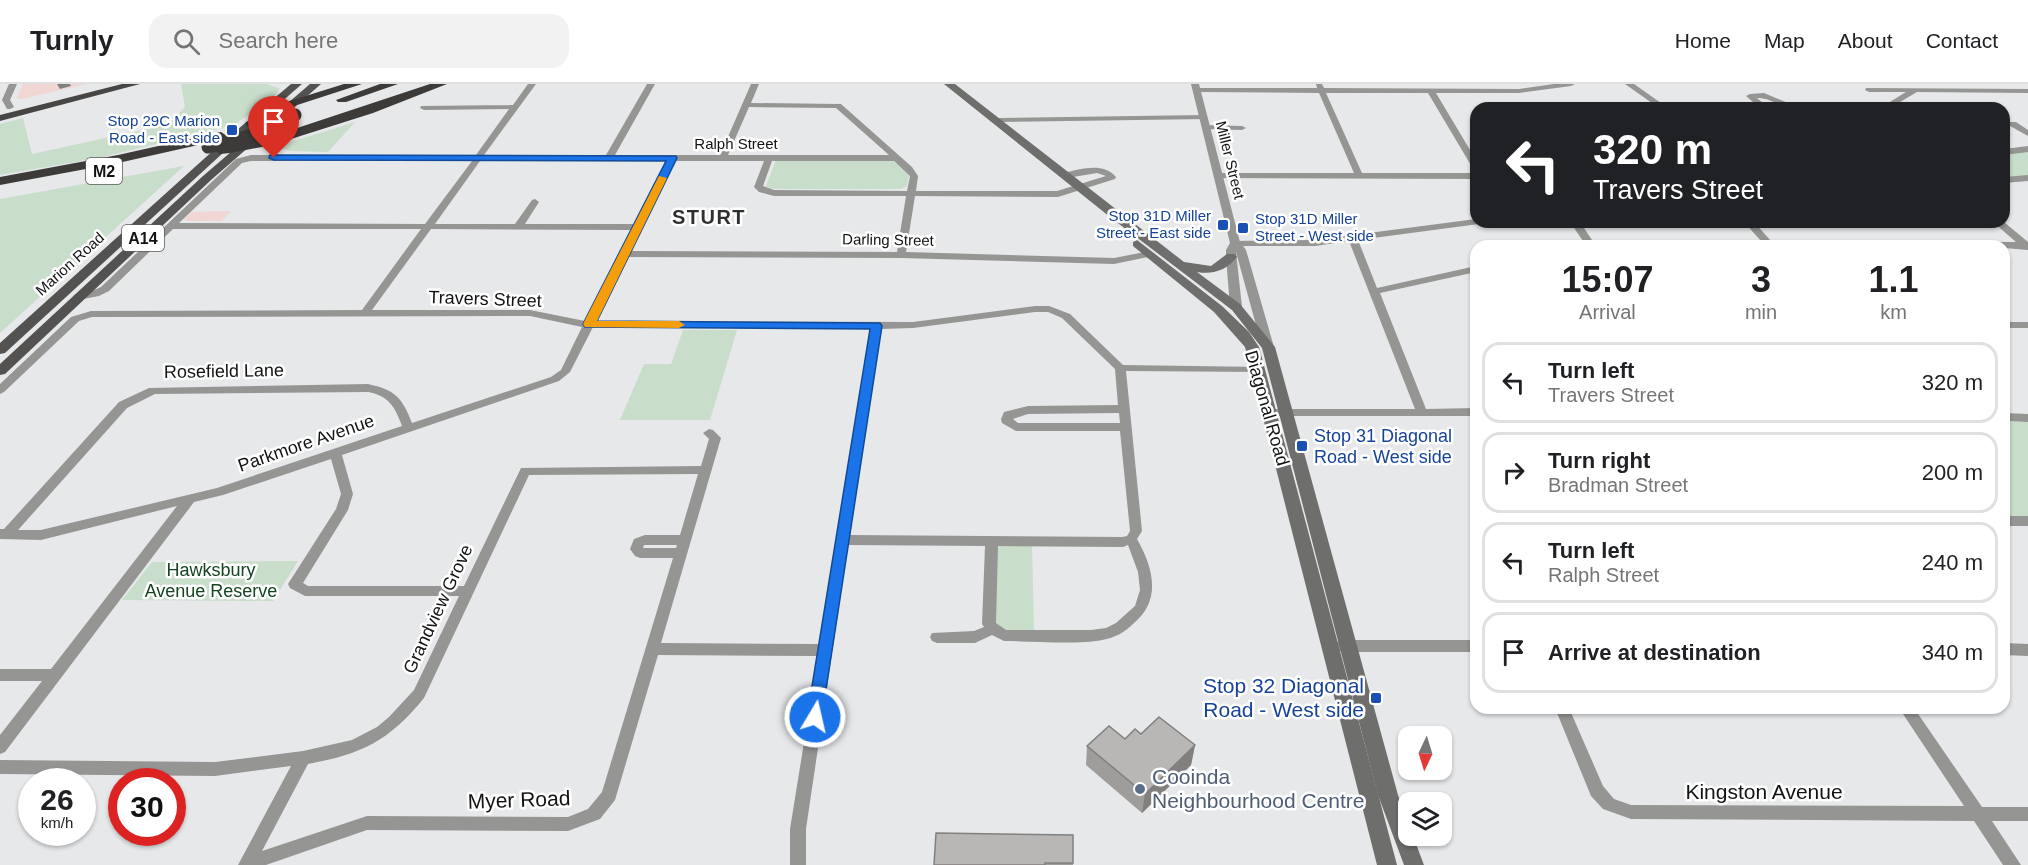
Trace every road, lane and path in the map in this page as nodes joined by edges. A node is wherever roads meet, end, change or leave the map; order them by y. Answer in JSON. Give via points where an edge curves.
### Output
{"nodes":[{"id":1,"x":13,"y":84,"type":"edge"},
{"id":2,"x":106,"y":84,"type":"edge"},
{"id":3,"x":133,"y":84,"type":"edge"},
{"id":4,"x":297,"y":84,"type":"edge"},
{"id":5,"x":315,"y":84,"type":"edge"},
{"id":6,"x":324,"y":84,"type":"edge"},
{"id":7,"x":356,"y":84,"type":"edge"},
{"id":8,"x":392,"y":84,"type":"edge"},
{"id":9,"x":416,"y":84,"type":"edge"},
{"id":10,"x":441,"y":84,"type":"edge"},
{"id":11,"x":531,"y":84,"type":"edge"},
{"id":12,"x":651,"y":84,"type":"edge"},
{"id":13,"x":754,"y":84,"type":"edge"},
{"id":14,"x":938,"y":84,"type":"edge"},
{"id":15,"x":950,"y":84,"type":"edge"},
{"id":16,"x":1571,"y":84,"type":"edge"},
{"id":17,"x":1629,"y":84,"type":"edge"},
{"id":18,"x":1862,"y":84,"type":"edge"},
{"id":19,"x":1196,"y":87,"type":"edge"},
{"id":20,"x":1320,"y":87,"type":"edge"},
{"id":21,"x":1493,"y":87,"type":"edge"},
{"id":22,"x":340,"y":88,"type":"junction"},
{"id":23,"x":1869,"y":90,"type":"junction"},
{"id":24,"x":1916,"y":90,"type":"junction"},
{"id":25,"x":2028,"y":90,"type":"edge"},
{"id":26,"x":1431,"y":91,"type":"junction"},
{"id":27,"x":1655,"y":102,"type":"edge"},
{"id":28,"x":1758,"y":102,"type":"edge"},
{"id":29,"x":1780,"y":102,"type":"edge"},
{"id":30,"x":1881,"y":102,"type":"edge"},
{"id":31,"x":1895,"y":102,"type":"edge"},
{"id":32,"x":745,"y":105,"type":"junction"},
{"id":33,"x":514,"y":107,"type":"junction"},
{"id":34,"x":424,"y":108,"type":"dead end"},
{"id":35,"x":294,"y":109,"type":"junction"},
{"id":36,"x":3,"y":112,"type":"edge"},
{"id":37,"x":992,"y":121,"type":"junction"},
{"id":38,"x":1205,"y":122,"type":"junction"},
{"id":39,"x":251,"y":123,"type":"junction"},
{"id":40,"x":2013,"y":124,"type":"dead end"},
{"id":41,"x":1242,"y":128,"type":"dead end"},
{"id":42,"x":2028,"y":134,"type":"edge"},
{"id":43,"x":1463,"y":146,"type":"junction"},
{"id":44,"x":1470,"y":146,"type":"edge"},
{"id":45,"x":214,"y":148,"type":"junction"},
{"id":46,"x":2028,"y":149,"type":"edge"},
{"id":47,"x":239,"y":150,"type":"junction"},
{"id":48,"x":2010,"y":151,"type":"edge"},
{"id":49,"x":477,"y":157,"type":"junction"},
{"id":50,"x":1470,"y":157,"type":"edge"},
{"id":51,"x":251,"y":158,"type":"joint"},
{"id":52,"x":609,"y":158,"type":"junction"},
{"id":53,"x":672,"y":158,"type":"junction"},
{"id":54,"x":723,"y":158,"type":"junction"},
{"id":55,"x":769,"y":158,"type":"junction"},
{"id":56,"x":898,"y":158,"type":"junction"},
{"id":57,"x":1067,"y":175,"type":"junction"},
{"id":58,"x":1218,"y":176,"type":"junction"},
{"id":59,"x":1359,"y":176,"type":"junction"},
{"id":60,"x":1470,"y":176,"type":"edge"},
{"id":61,"x":2028,"y":178,"type":"edge"},
{"id":62,"x":2010,"y":180,"type":"edge"},
{"id":63,"x":0,"y":182,"type":"edge"},
{"id":64,"x":210,"y":182,"type":"junction"},
{"id":65,"x":178,"y":187,"type":"junction"},
{"id":66,"x":1077,"y":189,"type":"junction"},
{"id":67,"x":0,"y":191,"type":"edge"},
{"id":68,"x":912,"y":193,"type":"junction"},
{"id":69,"x":535,"y":202,"type":"dead end"},
{"id":70,"x":1470,"y":223,"type":"edge"},
{"id":71,"x":171,"y":226,"type":"junction"},
{"id":72,"x":427,"y":227,"type":"junction"},
{"id":73,"x":518,"y":227,"type":"junction"},
{"id":74,"x":638,"y":227,"type":"junction"},
{"id":75,"x":1754,"y":228,"type":"edge"},
{"id":76,"x":2005,"y":228,"type":"edge"},
{"id":77,"x":1353,"y":239,"type":"junction"},
{"id":78,"x":1765,"y":240,"type":"edge"},
{"id":79,"x":1235,"y":243,"type":"junction"},
{"id":80,"x":2010,"y":246,"type":"edge"},
{"id":81,"x":2027,"y":246,"type":"edge"},
{"id":82,"x":1155,"y":252,"type":"junction"},
{"id":83,"x":625,"y":254,"type":"junction"},
{"id":84,"x":901,"y":255,"type":"junction"},
{"id":85,"x":1231,"y":257,"type":"junction"},
{"id":86,"x":1176,"y":261,"type":"junction"},
{"id":87,"x":1470,"y":270,"type":"edge"},
{"id":88,"x":1464,"y":272,"type":"junction"},
{"id":89,"x":1470,"y":277,"type":"edge"},
{"id":90,"x":66,"y":289,"type":"junction"},
{"id":91,"x":1376,"y":291,"type":"junction"},
{"id":92,"x":78,"y":297,"type":"junction"},
{"id":93,"x":1236,"y":307,"type":"junction"},
{"id":94,"x":91,"y":314,"type":"joint"},
{"id":95,"x":364,"y":314,"type":"junction"},
{"id":96,"x":589,"y":324,"type":"junction"},
{"id":97,"x":2010,"y":325,"type":"edge"},
{"id":98,"x":2028,"y":325,"type":"edge"},
{"id":99,"x":876,"y":326,"type":"junction"},
{"id":100,"x":1244,"y":335,"type":"junction"},
{"id":101,"x":40,"y":343,"type":"junction"},
{"id":102,"x":1268,"y":347,"type":"junction"},
{"id":103,"x":0,"y":352,"type":"edge"},
{"id":104,"x":1120,"y":368,"type":"junction"},
{"id":105,"x":1259,"y":369,"type":"junction"},
{"id":106,"x":0,"y":371,"type":"edge"},
{"id":107,"x":0,"y":390,"type":"edge"},
{"id":108,"x":1125,"y":410,"type":"junction"},
{"id":109,"x":1422,"y":412,"type":"junction"},
{"id":110,"x":1470,"y":412,"type":"edge"},
{"id":111,"x":1279,"y":413,"type":"junction"},
{"id":112,"x":2010,"y":417,"type":"edge"},
{"id":113,"x":2028,"y":418,"type":"edge"},
{"id":114,"x":1126,"y":427,"type":"junction"},
{"id":115,"x":408,"y":428,"type":"junction"},
{"id":116,"x":709,"y":433,"type":"dead end"},
{"id":117,"x":335,"y":453,"type":"junction"},
{"id":118,"x":705,"y":470,"type":"junction"},
{"id":119,"x":189,"y":500,"type":"junction"},
{"id":120,"x":2010,"y":521,"type":"edge"},
{"id":121,"x":2028,"y":521,"type":"edge"},
{"id":122,"x":3,"y":534,"type":"edge"},
{"id":123,"x":1131,"y":539,"type":"junction"},
{"id":124,"x":844,"y":540,"type":"junction"},
{"id":125,"x":992,"y":541,"type":"junction"},
{"id":126,"x":468,"y":591,"type":"junction"},
{"id":127,"x":992,"y":629,"type":"junction"},
{"id":128,"x":937,"y":637,"type":"dead end"},
{"id":129,"x":1340,"y":646,"type":"junction"},
{"id":130,"x":1470,"y":646,"type":"edge"},
{"id":131,"x":653,"y":649,"type":"junction"},
{"id":132,"x":2010,"y":649,"type":"edge"},
{"id":133,"x":826,"y":650,"type":"junction"},
{"id":134,"x":2028,"y":650,"type":"edge"},
{"id":135,"x":0,"y":675,"type":"edge"},
{"id":136,"x":56,"y":675,"type":"junction"},
{"id":137,"x":1565,"y":714,"type":"edge"},
{"id":138,"x":1910,"y":714,"type":"edge"},
{"id":139,"x":0,"y":747,"type":"edge"},
{"id":140,"x":303,"y":758,"type":"junction"},
{"id":141,"x":0,"y":767,"type":"edge"},
{"id":142,"x":1978,"y":814,"type":"junction"},
{"id":143,"x":2028,"y":814,"type":"edge"},
{"id":144,"x":246,"y":865,"type":"edge"},
{"id":145,"x":798,"y":865,"type":"edge"},
{"id":146,"x":1387,"y":865,"type":"edge"},
{"id":147,"x":1414,"y":865,"type":"edge"},
{"id":148,"x":2013,"y":865,"type":"edge"}],
"edges":[{"from":1,"to":36,"type":"street"},
{"from":2,"to":36,"type":"highway"},
{"from":3,"to":36,"type":"highway"},
{"from":3,"to":36,"type":"highway"},
{"from":4,"to":39,"type":"main road","name":"Marion Road","number":"A14"},
{"from":5,"to":35,"type":"main road","name":"Marion Road","number":"A14"},
{"from":6,"to":22,"type":"highway","via":[[327,88]]},
{"from":7,"to":22,"type":"highway","number":"M2"},
{"from":8,"to":35,"type":"highway","number":"M2"},
{"from":9,"to":45,"type":"highway","number":"M2","bridge":true},
{"from":10,"to":47,"type":"highway","via":[[348,118]]},
{"from":11,"to":33,"type":"street"},
{"from":12,"to":52,"type":"street"},
{"from":13,"to":32,"type":"street"},
{"from":14,"to":37,"type":"main road","name":"Diagonal Road"},
{"from":15,"to":37,"type":"main road","name":"Diagonal Road"},
{"from":16,"to":21,"type":"street","via":[[1544,89]]},
{"from":17,"to":27,"type":"street"},
{"from":18,"to":23,"type":"street"},
{"from":19,"to":20,"type":"street"},
{"from":19,"to":38,"type":"street","name":"Miller Street"},
{"from":20,"to":26,"type":"street"},
{"from":20,"to":59,"type":"street"},
{"from":21,"to":26,"type":"street"},
{"from":22,"to":35,"type":"highway","number":"M2"},
{"from":23,"to":24,"type":"street"},
{"from":23,"to":30,"type":"street"},
{"from":24,"to":25,"type":"street"},
{"from":24,"to":31,"type":"street"},
{"from":26,"to":43,"type":"street"},
{"from":28,"to":29,"type":"street","via":[[1750,96],[1764,94]]},
{"from":32,"to":54,"type":"street"},
{"from":32,"to":56,"type":"street","via":[[837,106]]},
{"from":33,"to":34,"type":"street"},
{"from":33,"to":49,"type":"street"},
{"from":35,"to":39,"type":"highway","via":[[277,108]]},
{"from":35,"to":47,"type":"main road","name":"Marion Road","number":"A14"},
{"from":35,"to":63,"type":"highway","number":"M2","bridge":true,"via":[[221,136]]},
{"from":37,"to":38,"type":"street"},
{"from":37,"to":57,"type":"main road","name":"Diagonal Road"},
{"from":37,"to":66,"type":"main road","name":"Diagonal Road"},
{"from":38,"to":41,"type":"street"},
{"from":38,"to":58,"type":"street","name":"Miller Street"},
{"from":39,"to":45,"type":"main road","name":"Marion Road","number":"A14"},
{"from":40,"to":42,"type":"street"},
{"from":43,"to":44,"type":"street"},
{"from":43,"to":50,"type":"street"},
{"from":45,"to":47,"type":"highway"},
{"from":45,"to":65,"type":"main road","name":"Marion Road","number":"A14"},
{"from":45,"to":67,"type":"highway","number":"M2"},
{"from":46,"to":48,"type":"street"},
{"from":47,"to":64,"type":"main road","name":"Marion Road","number":"A14"},
{"from":49,"to":51,"type":"street","name":"Ralph Street"},
{"from":49,"to":52,"type":"street","name":"Ralph Street"},
{"from":49,"to":72,"type":"street"},
{"from":51,"to":64,"type":"street","name":"Marion Road","via":[[239,161]]},
{"from":52,"to":53,"type":"street","name":"Ralph Street"},
{"from":53,"to":54,"type":"street","name":"Ralph Street"},
{"from":53,"to":74,"type":"street","name":"Parkmore Avenue"},
{"from":54,"to":55,"type":"street","name":"Ralph Street"},
{"from":55,"to":56,"type":"street","name":"Ralph Street"},
{"from":55,"to":68,"type":"street","via":[[758,187],[774,193]]},
{"from":56,"to":68,"type":"street","via":[[914,176]]},
{"from":57,"to":66,"type":"main road","name":"Diagonal Road"},
{"from":57,"to":66,"type":"street","via":[[1097,170],[1112,175],[1110,180]]},
{"from":58,"to":59,"type":"street"},
{"from":58,"to":79,"type":"street","name":"Miller Street"},
{"from":59,"to":60,"type":"street"},
{"from":61,"to":62,"type":"street"},
{"from":64,"to":65,"type":"main road"},
{"from":64,"to":71,"type":"street","name":"Marion Road"},
{"from":64,"to":92,"type":"main road","name":"Marion Road","number":"A14"},
{"from":65,"to":90,"type":"main road","name":"Marion Road","number":"A14"},
{"from":66,"to":68,"type":"street","via":[[1058,194]]},
{"from":66,"to":82,"type":"main road","name":"Diagonal Road"},
{"from":68,"to":84,"type":"street"},
{"from":69,"to":73,"type":"street"},
{"from":70,"to":77,"type":"street"},
{"from":71,"to":72,"type":"street"},
{"from":71,"to":92,"type":"street","name":"Marion Road","via":[[103,291]]},
{"from":72,"to":73,"type":"street"},
{"from":72,"to":95,"type":"street"},
{"from":73,"to":74,"type":"street"},
{"from":74,"to":83,"type":"street","name":"Parkmore Avenue"},
{"from":75,"to":78,"type":"street"},
{"from":76,"to":81,"type":"street"},
{"from":77,"to":79,"type":"street"},
{"from":77,"to":91,"type":"street"},
{"from":79,"to":85,"type":"street"},
{"from":79,"to":102,"type":"street","name":"Miller Street","via":[[1241,250]]},
{"from":80,"to":81,"type":"street"},
{"from":82,"to":84,"type":"street","name":"Darling Street","via":[[1114,261]]},
{"from":82,"to":86,"type":"main road","name":"Diagonal Road"},
{"from":82,"to":100,"type":"main road","name":"Diagonal Road"},
{"from":83,"to":84,"type":"street","name":"Darling Street"},
{"from":83,"to":96,"type":"street","name":"Parkmore Avenue"},
{"from":85,"to":86,"type":"main road","via":[[1213,270]]},
{"from":85,"to":93,"type":"street"},
{"from":86,"to":93,"type":"main road","name":"Diagonal Road"},
{"from":87,"to":88,"type":"street"},
{"from":88,"to":89,"type":"street"},
{"from":88,"to":91,"type":"street"},
{"from":90,"to":92,"type":"main road","via":[[71,296]]},
{"from":90,"to":103,"type":"main road","name":"Marion Road","number":"A14"},
{"from":91,"to":109,"type":"street"},
{"from":92,"to":101,"type":"main road","name":"Marion Road","number":"A14"},
{"from":93,"to":100,"type":"main road"},
{"from":93,"to":102,"type":"main road","name":"Diagonal Road"},
{"from":94,"to":95,"type":"street","name":"Travers Street"},
{"from":94,"to":101,"type":"street","name":"Marion Road","via":[[75,318]]},
{"from":95,"to":96,"type":"street","name":"Travers Street","via":[[530,314]]},
{"from":96,"to":99,"type":"street","name":"Travers Street"},
{"from":96,"to":115,"type":"street","name":"Parkmore Avenue","via":[[565,372],[555,379]]},
{"from":97,"to":98,"type":"street"},
{"from":99,"to":104,"type":"street","name":"Travers Street","via":[[913,326],[1048,309],[1066,316]]},
{"from":99,"to":124,"type":"street"},
{"from":100,"to":105,"type":"main road","name":"Diagonal Road"},
{"from":101,"to":103,"type":"main road","via":[[22,340]]},
{"from":101,"to":106,"type":"main road","name":"Marion Road","number":"A14"},
{"from":101,"to":107,"type":"street","name":"Marion Road"},
{"from":102,"to":111,"type":"main road","name":"Diagonal Road"},
{"from":104,"to":105,"type":"street"},
{"from":104,"to":108,"type":"street"},
{"from":105,"to":111,"type":"main road","name":"Diagonal Road"},
{"from":108,"to":114,"type":"street"},
{"from":108,"to":114,"type":"street","via":[[1028,410],[1006,419],[1016,427]]},
{"from":109,"to":110,"type":"street"},
{"from":109,"to":111,"type":"street"},
{"from":111,"to":129,"type":"main road","name":"Diagonal Road"},
{"from":112,"to":113,"type":"street"},
{"from":114,"to":123,"type":"street","via":[[1136,531]]},
{"from":115,"to":117,"type":"street","name":"Parkmore Avenue"},
{"from":115,"to":122,"type":"street","name":"Rosefield Lane","via":[[398,401],[385,390],[153,390],[123,405]]},
{"from":116,"to":118,"type":"street","name":"Myer Road","via":[[715,438]]},
{"from":117,"to":119,"type":"street","name":"Parkmore Avenue"},
{"from":117,"to":126,"type":"street","via":[[347,494],[342,510],[295,584],[305,591]]},
{"from":118,"to":126,"type":"street","name":"Grandview Grove","via":[[525,471]]},
{"from":118,"to":131,"type":"street","name":"Myer Road"},
{"from":119,"to":122,"type":"street","name":"Parkmore Avenue","via":[[41,534]]},
{"from":119,"to":136,"type":"street"},
{"from":120,"to":121,"type":"street"},
{"from":123,"to":125,"type":"street"},
{"from":123,"to":127,"type":"street","via":[[1143,559],[1146,596],[1141,609],[1117,631],[1091,636],[1004,635]]},
{"from":124,"to":125,"type":"street"},
{"from":124,"to":133,"type":"street"},
{"from":125,"to":127,"type":"street"},
{"from":126,"to":140,"type":"street","name":"Grandview Grove","via":[[419,694],[404,713],[387,730],[366,742],[335,753]]},
{"from":127,"to":128,"type":"street","via":[[975,637]]},
{"from":129,"to":130,"type":"street"},
{"from":129,"to":146,"type":"main road","name":"Diagonal Road"},
{"from":129,"to":147,"type":"main road","name":"Diagonal Road"},
{"from":131,"to":133,"type":"street"},
{"from":131,"to":144,"type":"street","name":"Myer Road","via":[[609,795],[594,814],[568,824],[367,823]]},
{"from":132,"to":134,"type":"street"},
{"from":133,"to":145,"type":"street","via":[[798,829]]},
{"from":135,"to":136,"type":"street"},
{"from":136,"to":139,"type":"street"},
{"from":137,"to":142,"type":"street","name":"Kingston Avenue","via":[[1597,791],[1609,804],[1631,812]]},
{"from":138,"to":142,"type":"street"},
{"from":140,"to":141,"type":"street","name":"Grandview Grove","via":[[216,769]]},
{"from":140,"to":144,"type":"street"},
{"from":142,"to":143,"type":"street","name":"Kingston Avenue"},
{"from":142,"to":148,"type":"street"}]}
